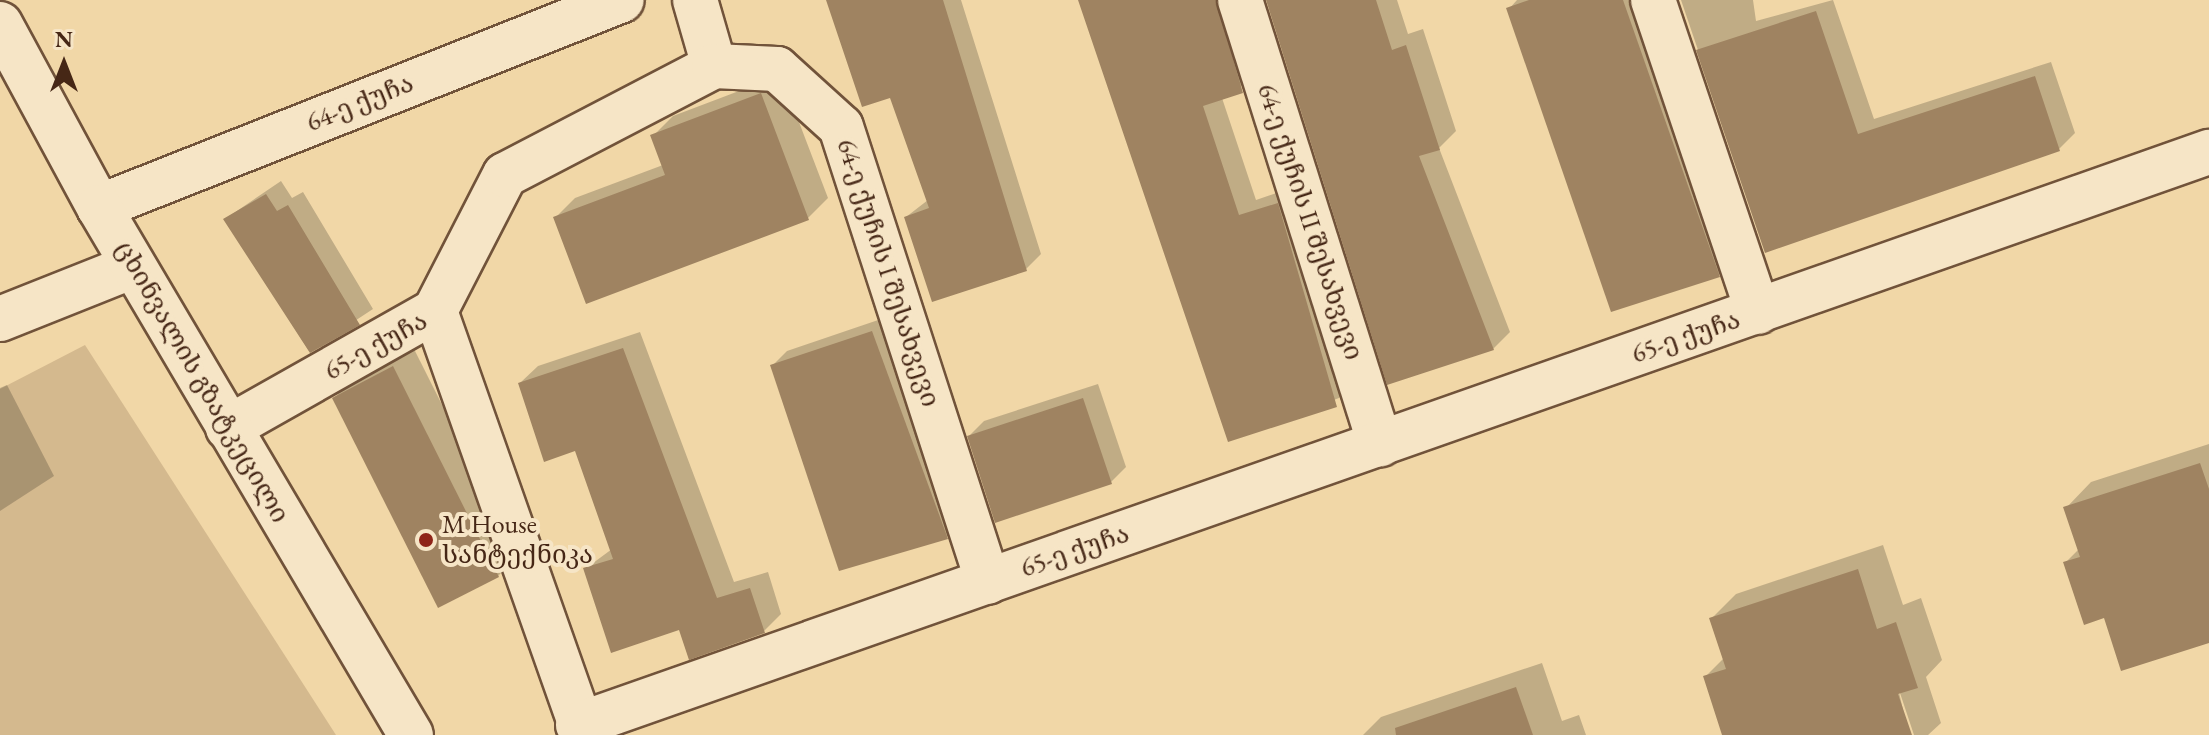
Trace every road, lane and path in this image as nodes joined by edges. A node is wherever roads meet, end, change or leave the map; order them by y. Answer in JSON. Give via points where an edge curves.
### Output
{"nodes":[{"id":1,"x":622,"y":0,"type":"edge"},
{"id":2,"x":695,"y":0,"type":"edge"},
{"id":3,"x":1240,"y":0,"type":"edge"},
{"id":4,"x":1653,"y":0,"type":"edge"},
{"id":5,"x":0,"y":24,"type":"edge"},
{"id":6,"x":714,"y":66,"type":"junction"},
{"id":7,"x":2209,"y":152,"type":"edge"},
{"id":8,"x":99,"y":207,"type":"junction"},
{"id":9,"x":133,"y":266,"type":"junction"},
{"id":10,"x":435,"y":311,"type":"junction"},
{"id":11,"x":1758,"y":312,"type":"junction"},
{"id":12,"x":0,"y":319,"type":"edge"},
{"id":13,"x":228,"y":428,"type":"junction"},
{"id":14,"x":1380,"y":444,"type":"junction"},
{"id":15,"x":988,"y":582,"type":"junction"},
{"id":16,"x":581,"y":730,"type":"edge"},
{"id":17,"x":411,"y":735,"type":"edge"}],
"edges":[{"from":1,"to":8,"type":"street","name":"64-ე ქუჩა"},
{"from":2,"to":6,"type":"street"},
{"from":3,"to":14,"type":"street","name":"64-ე ქუჩის II შესახვევი"},
{"from":4,"to":11,"type":"street"},
{"from":5,"to":8,"type":"street","name":"ცხინვალის გზატკეცილი"},
{"from":6,"to":10,"type":"street","via":[[505,175]]},
{"from":6,"to":15,"type":"street","name":"64-ე ქუჩის I შესახვევი","via":[[777,69],[841,127]]},
{"from":7,"to":11,"type":"street","name":"65-ე ქუჩა"},
{"from":8,"to":9,"type":"street","name":"ცხინვალის გზატკეცილი"},
{"from":9,"to":12,"type":"street"},
{"from":9,"to":13,"type":"street","name":"ცხინვალის გზატკეცილი"},
{"from":10,"to":13,"type":"street","name":"65-ე ქუჩა"},
{"from":10,"to":16,"type":"street","name":"65-ე ქუჩა"},
{"from":11,"to":14,"type":"street","name":"65-ე ქუჩა"},
{"from":13,"to":17,"type":"street","name":"ცხინვალის გზატკეცილი"},
{"from":14,"to":15,"type":"street","name":"65-ე ქუჩა"},
{"from":15,"to":16,"type":"street","name":"65-ე ქუჩა"}]}
